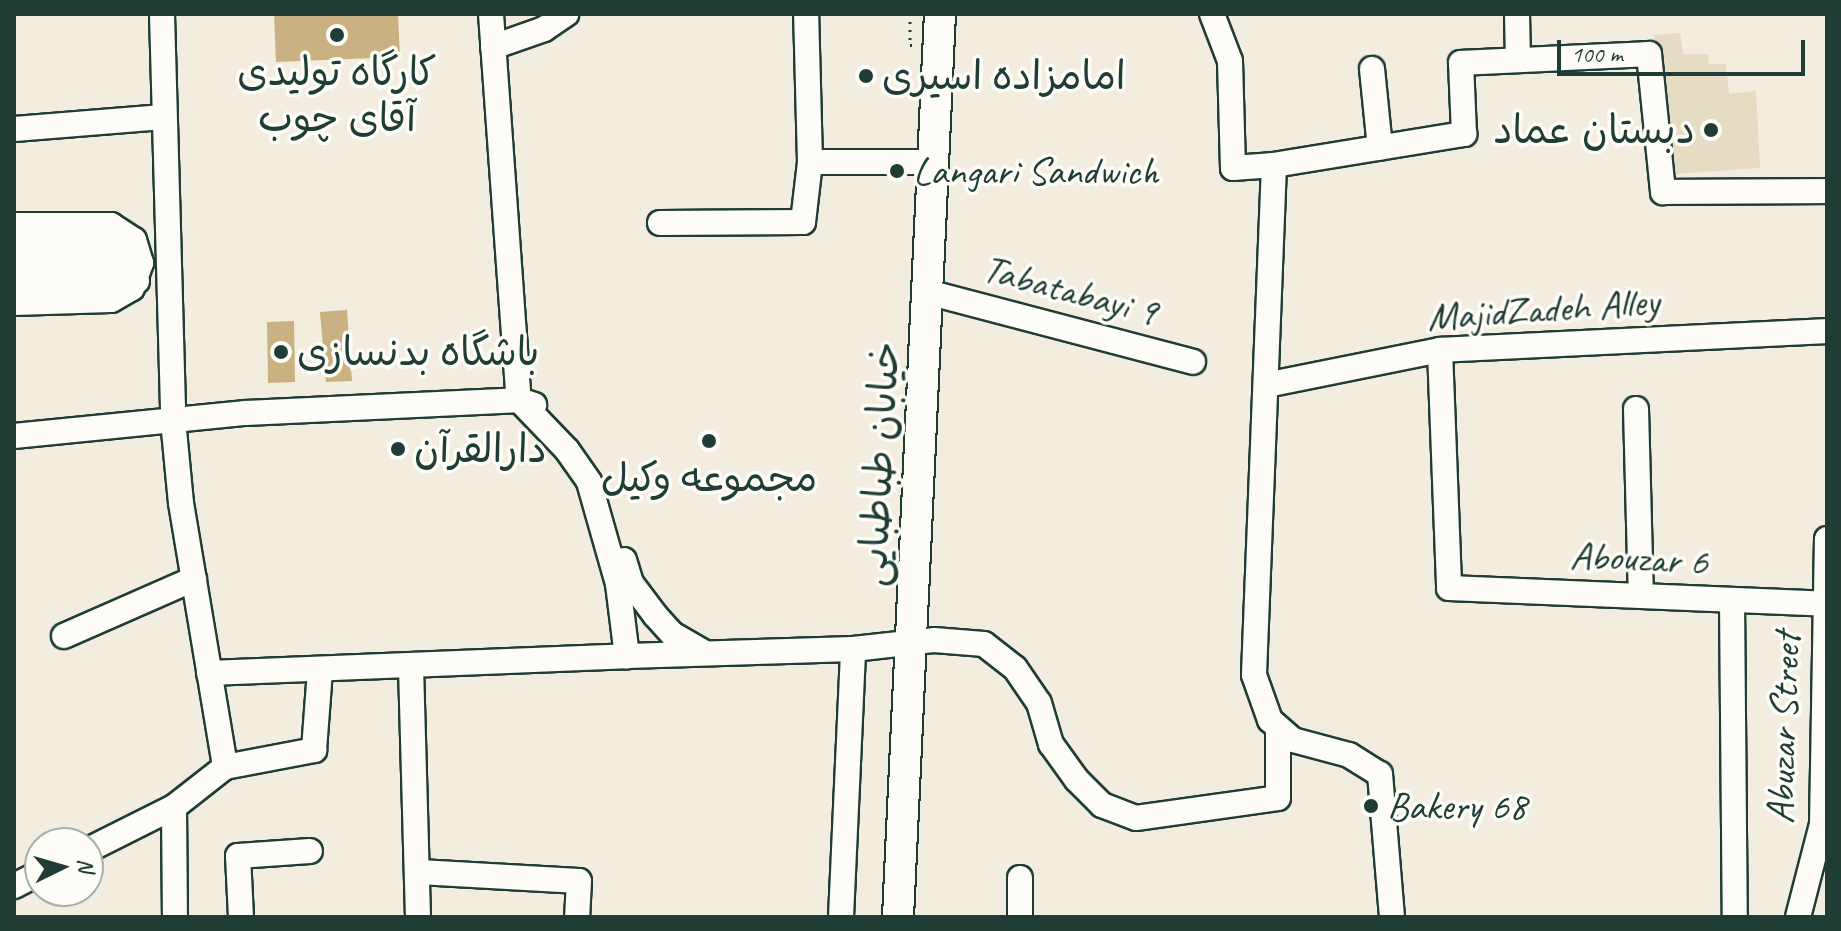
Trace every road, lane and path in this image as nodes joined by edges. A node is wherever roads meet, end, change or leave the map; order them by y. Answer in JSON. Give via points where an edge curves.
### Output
{"nodes":[{"id":1,"x":162,"y":14,"type":"edge"},
{"id":2,"x":491,"y":14,"type":"edge"},
{"id":3,"x":566,"y":14,"type":"edge"},
{"id":4,"x":806,"y":14,"type":"edge"},
{"id":5,"x":910,"y":14,"type":"edge"},
{"id":6,"x":940,"y":14,"type":"edge"},
{"id":7,"x":1212,"y":14,"type":"edge"},
{"id":8,"x":1517,"y":14,"type":"edge"},
{"id":9,"x":915,"y":45,"type":"dead end"},
{"id":10,"x":493,"y":47,"type":"junction"},
{"id":11,"x":1518,"y":60,"type":"junction"},
{"id":12,"x":1372,"y":69,"type":"dead end"},
{"id":13,"x":164,"y":117,"type":"junction"},
{"id":14,"x":14,"y":129,"type":"edge"},
{"id":15,"x":1380,"y":148,"type":"junction"},
{"id":16,"x":810,"y":162,"type":"junction"},
{"id":17,"x":933,"y":162,"type":"junction"},
{"id":18,"x":1274,"y":165,"type":"junction"},
{"id":19,"x":1827,"y":191,"type":"edge"},
{"id":20,"x":660,"y":223,"type":"dead end"},
{"id":21,"x":14,"y":225,"type":"edge"},
{"id":22,"x":14,"y":243,"type":"edge"},
{"id":23,"x":137,"y":261,"type":"junction"},
{"id":24,"x":14,"y":266,"type":"edge"},
{"id":25,"x":14,"y":283,"type":"edge"},
{"id":26,"x":927,"y":292,"type":"junction"},
{"id":27,"x":14,"y":303,"type":"edge"},
{"id":28,"x":1827,"y":331,"type":"edge"},
{"id":29,"x":1440,"y":350,"type":"junction"},
{"id":30,"x":1193,"y":362,"type":"dead end"},
{"id":31,"x":1266,"y":385,"type":"junction"},
{"id":32,"x":519,"y":400,"type":"junction"},
{"id":33,"x":1636,"y":409,"type":"dead end"},
{"id":34,"x":173,"y":420,"type":"junction"},
{"id":35,"x":14,"y":436,"type":"edge"},
{"id":36,"x":1827,"y":539,"type":"edge"},
{"id":37,"x":194,"y":579,"type":"junction"},
{"id":38,"x":1641,"y":596,"type":"junction"},
{"id":39,"x":1732,"y":600,"type":"junction"},
{"id":40,"x":1826,"y":604,"type":"edge"},
{"id":41,"x":64,"y":636,"type":"dead end"},
{"id":42,"x":911,"y":645,"type":"junction"},
{"id":43,"x":853,"y":649,"type":"junction"},
{"id":44,"x":703,"y":652,"type":"junction"},
{"id":45,"x":627,"y":656,"type":"junction"},
{"id":46,"x":411,"y":667,"type":"junction"},
{"id":47,"x":320,"y":670,"type":"junction"},
{"id":48,"x":209,"y":673,"type":"junction"},
{"id":49,"x":1278,"y":728,"type":"junction"},
{"id":50,"x":225,"y":767,"type":"junction"},
{"id":51,"x":174,"y":807,"type":"junction"},
{"id":52,"x":104,"y":842,"type":"edge"},
{"id":53,"x":310,"y":851,"type":"dead end"},
{"id":54,"x":419,"y":872,"type":"junction"},
{"id":55,"x":1020,"y":878,"type":"dead end"},
{"id":56,"x":175,"y":917,"type":"edge"},
{"id":57,"x":241,"y":917,"type":"edge"},
{"id":58,"x":418,"y":917,"type":"edge"},
{"id":59,"x":577,"y":917,"type":"edge"},
{"id":60,"x":841,"y":917,"type":"edge"},
{"id":61,"x":898,"y":917,"type":"edge"},
{"id":62,"x":1020,"y":917,"type":"edge"},
{"id":63,"x":1392,"y":917,"type":"edge"},
{"id":64,"x":1735,"y":917,"type":"edge"},
{"id":65,"x":1798,"y":917,"type":"edge"}],
"edges":[{"from":1,"to":13,"type":"street"},
{"from":2,"to":10,"type":"street"},
{"from":3,"to":10,"type":"street","via":[[544,29]]},
{"from":4,"to":16,"type":"street"},
{"from":5,"to":9,"type":"path","via":[[910,45]]},
{"from":6,"to":17,"type":"main road","name":"خیابان طباطبایی"},
{"from":7,"to":18,"type":"street","via":[[1230,61],[1233,168]]},
{"from":8,"to":11,"type":"street"},
{"from":10,"to":32,"type":"street"},
{"from":11,"to":15,"type":"street","via":[[1461,63],[1464,134]]},
{"from":11,"to":19,"type":"street","via":[[1649,54],[1663,192]]},
{"from":12,"to":15,"type":"street"},
{"from":13,"to":14,"type":"street"},
{"from":13,"to":34,"type":"street"},
{"from":15,"to":18,"type":"street"},
{"from":16,"to":17,"type":"street"},
{"from":16,"to":20,"type":"street","via":[[803,222]]},
{"from":17,"to":26,"type":"main road","name":"خیابان طباطبایی"},
{"from":18,"to":31,"type":"street"},
{"from":21,"to":23,"type":"street","via":[[111,225]]},
{"from":22,"to":23,"type":"street"},
{"from":23,"to":24,"type":"street"},
{"from":23,"to":25,"type":"street"},
{"from":23,"to":27,"type":"street","via":[[111,300]]},
{"from":26,"to":30,"type":"street","name":"Tabatabayi 9"},
{"from":26,"to":42,"type":"main road","name":"خیابان طباطبایی"},
{"from":28,"to":29,"type":"street","name":"MajidZadeh Alley"},
{"from":29,"to":31,"type":"street","name":"MajidZadeh Alley"},
{"from":29,"to":38,"type":"street","name":"Abouzar 6","via":[[1449,588]]},
{"from":31,"to":49,"type":"street","via":[[1254,675],[1260,698]]},
{"from":32,"to":34,"type":"street"},
{"from":32,"to":44,"type":"street","via":[[542,408],[576,443],[597,478],[631,583],[672,634]]},
{"from":32,"to":45,"type":"street","via":[[567,450],[589,482],[618,584]]},
{"from":33,"to":38,"type":"street"},
{"from":34,"to":35,"type":"street"},
{"from":34,"to":37,"type":"street"},
{"from":36,"to":40,"type":"street","name":"Abuzar Street"},
{"from":37,"to":41,"type":"street"},
{"from":37,"to":48,"type":"street"},
{"from":38,"to":39,"type":"street","name":"Abouzar 6"},
{"from":39,"to":40,"type":"street","name":"Abouzar 6"},
{"from":39,"to":64,"type":"street"},
{"from":40,"to":65,"type":"street","name":"Abuzar Street","via":[[1822,824]]},
{"from":42,"to":43,"type":"street"},
{"from":42,"to":49,"type":"street","via":[[934,640],[984,644],[1015,668],[1039,703],[1051,744],[1077,780],[1102,805],[1136,818],[1278,798]]},
{"from":42,"to":61,"type":"main road","name":"خیابان طباطبایی"},
{"from":43,"to":44,"type":"street"},
{"from":43,"to":60,"type":"street"},
{"from":44,"to":45,"type":"street"},
{"from":45,"to":46,"type":"street"},
{"from":46,"to":47,"type":"street"},
{"from":46,"to":54,"type":"street"},
{"from":47,"to":48,"type":"street"},
{"from":47,"to":50,"type":"street","via":[[314,750]]},
{"from":48,"to":50,"type":"street"},
{"from":49,"to":63,"type":"street","via":[[1293,740],[1349,755],[1380,774]]},
{"from":50,"to":51,"type":"street"},
{"from":51,"to":52,"type":"street"},
{"from":51,"to":56,"type":"street"},
{"from":53,"to":57,"type":"street","via":[[238,856]]},
{"from":54,"to":58,"type":"street"},
{"from":54,"to":59,"type":"street","via":[[579,881]]},
{"from":55,"to":62,"type":"street"}]}
